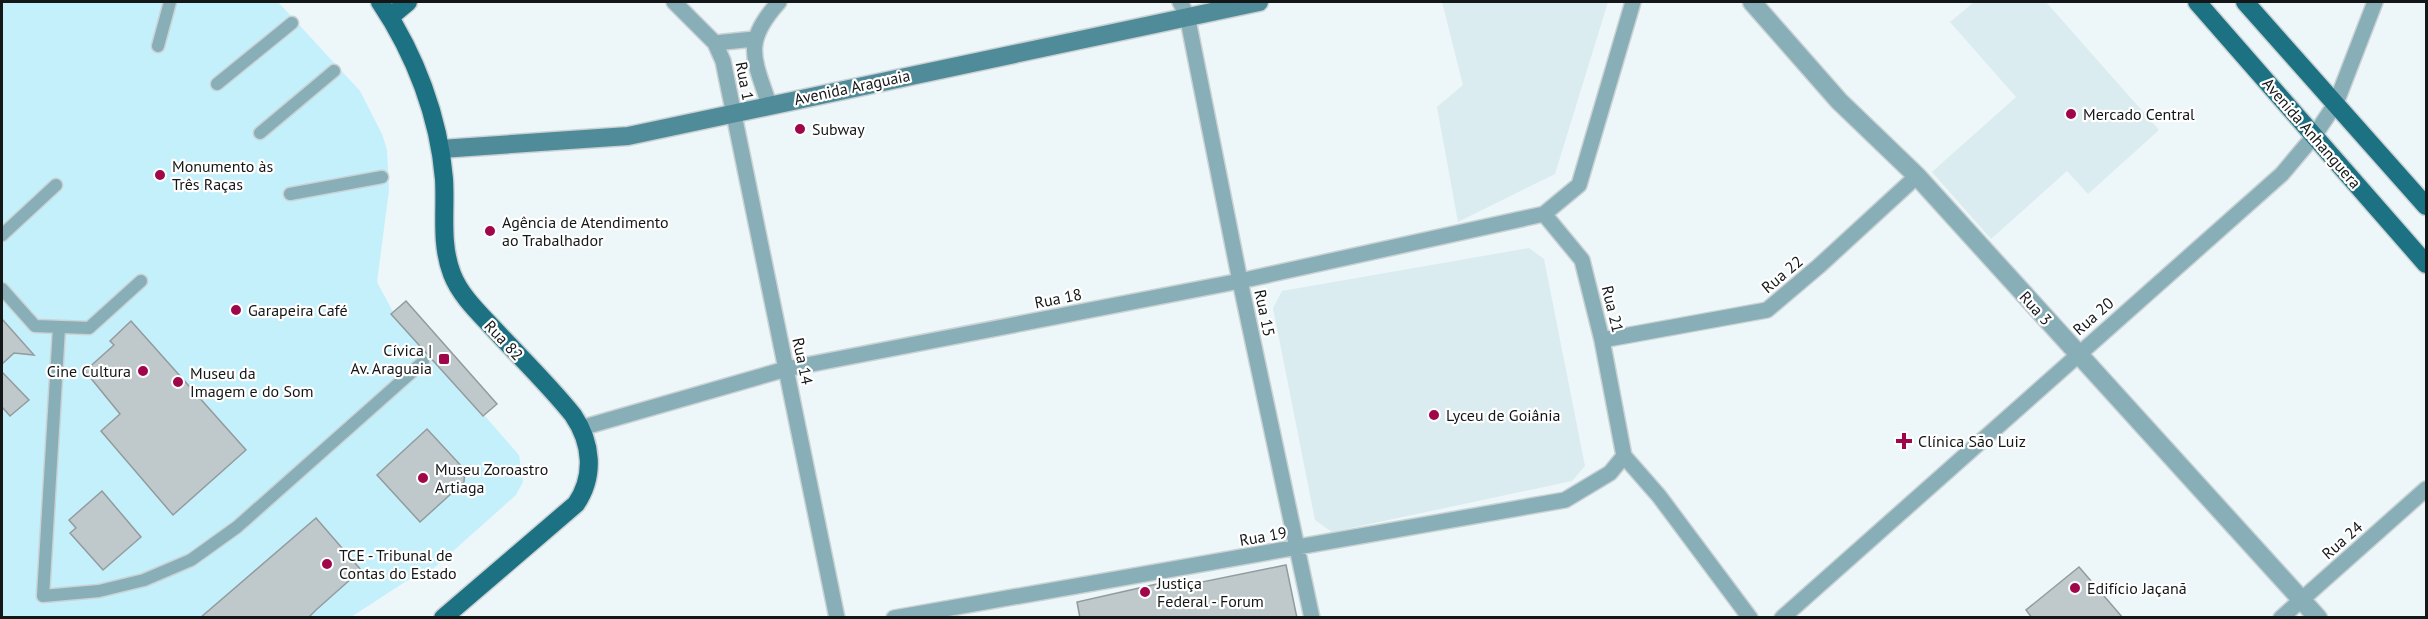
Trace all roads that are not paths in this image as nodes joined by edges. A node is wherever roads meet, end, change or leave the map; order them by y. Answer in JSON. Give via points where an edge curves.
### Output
{"nodes":[{"id":1,"x":170,"y":2,"type":"edge"},
{"id":2,"x":380,"y":2,"type":"edge"},
{"id":3,"x":408,"y":2,"type":"edge"},
{"id":4,"x":674,"y":2,"type":"edge"},
{"id":5,"x":779,"y":2,"type":"edge"},
{"id":6,"x":1259,"y":2,"type":"edge"},
{"id":7,"x":1633,"y":2,"type":"edge"},
{"id":8,"x":1752,"y":2,"type":"edge"},
{"id":9,"x":2197,"y":2,"type":"edge"},
{"id":10,"x":2245,"y":2,"type":"edge"},
{"id":11,"x":2375,"y":2,"type":"edge"},
{"id":12,"x":1229,"y":5,"type":"edge"},
{"id":13,"x":1184,"y":8,"type":"edge"},
{"id":14,"x":390,"y":17,"type":"junction"},
{"id":15,"x":292,"y":22,"type":"dead end"},
{"id":16,"x":754,"y":39,"type":"junction"},
{"id":17,"x":715,"y":43,"type":"junction"},
{"id":18,"x":158,"y":46,"type":"dead end"},
{"id":19,"x":334,"y":71,"type":"dead end"},
{"id":20,"x":218,"y":84,"type":"dead end"},
{"id":21,"x":2336,"y":103,"type":"junction"},
{"id":22,"x":769,"y":104,"type":"junction"},
{"id":23,"x":733,"y":113,"type":"junction"},
{"id":24,"x":260,"y":134,"type":"dead end"},
{"id":25,"x":2314,"y":136,"type":"junction"},
{"id":26,"x":441,"y":149,"type":"junction"},
{"id":27,"x":1917,"y":176,"type":"junction"},
{"id":28,"x":382,"y":177,"type":"dead end"},
{"id":29,"x":56,"y":185,"type":"dead end"},
{"id":30,"x":290,"y":194,"type":"dead end"},
{"id":31,"x":2427,"y":206,"type":"edge"},
{"id":32,"x":1544,"y":214,"type":"junction"},
{"id":33,"x":2,"y":236,"type":"edge"},
{"id":34,"x":2427,"y":264,"type":"edge"},
{"id":35,"x":141,"y":281,"type":"dead end"},
{"id":36,"x":1240,"y":281,"type":"junction"},
{"id":37,"x":2,"y":289,"type":"edge"},
{"id":38,"x":59,"y":328,"type":"junction"},
{"id":39,"x":1602,"y":340,"type":"junction"},
{"id":40,"x":2077,"y":354,"type":"junction"},
{"id":41,"x":423,"y":362,"type":"dead end"},
{"id":42,"x":786,"y":369,"type":"junction"},
{"id":43,"x":581,"y":428,"type":"junction"},
{"id":44,"x":1624,"y":456,"type":"junction"},
{"id":45,"x":2427,"y":489,"type":"edge"},
{"id":46,"x":1297,"y":548,"type":"junction"},
{"id":47,"x":2301,"y":600,"type":"junction"},
{"id":48,"x":443,"y":618,"type":"edge"},
{"id":49,"x":837,"y":618,"type":"edge"},
{"id":50,"x":894,"y":618,"type":"edge"},
{"id":51,"x":1312,"y":618,"type":"edge"},
{"id":52,"x":1750,"y":618,"type":"edge"},
{"id":53,"x":1782,"y":618,"type":"edge"},
{"id":54,"x":2281,"y":618,"type":"edge"},
{"id":55,"x":2318,"y":618,"type":"edge"}],
"edges":[{"from":1,"to":18,"type":"street"},
{"from":2,"to":14,"type":"main road","name":"Rua 82"},
{"from":3,"to":14,"type":"main road"},
{"from":4,"to":17,"type":"street","name":"Rua 1"},
{"from":5,"to":16,"type":"street","via":[[765,17]]},
{"from":6,"to":12,"type":"main road","name":"Avenida Araguaia"},
{"from":7,"to":32,"type":"street","via":[[1579,184]]},
{"from":8,"to":27,"type":"street","name":"Rua 3","via":[[1839,101]]},
{"from":9,"to":25,"type":"main road","name":"Avenida Anhanguera"},
{"from":10,"to":21,"type":"main road"},
{"from":11,"to":21,"type":"street","name":"Rua 20"},
{"from":12,"to":13,"type":"main road","name":"Avenida Araguaia"},
{"from":13,"to":22,"type":"main road","name":"Avenida Araguaia"},
{"from":13,"to":36,"type":"street","name":"Rua 15"},
{"from":14,"to":26,"type":"main road","name":"Rua 82","via":[[424,90]]},
{"from":15,"to":20,"type":"street"},
{"from":16,"to":17,"type":"street"},
{"from":16,"to":22,"type":"street","via":[[756,68]]},
{"from":17,"to":23,"type":"street","name":"Rua 1","via":[[723,61]]},
{"from":19,"to":24,"type":"street"},
{"from":21,"to":25,"type":"street","name":"Rua 20"},
{"from":21,"to":31,"type":"main road"},
{"from":22,"to":23,"type":"main road","name":"Avenida Araguaia"},
{"from":23,"to":26,"type":"main road","name":"Avenida Araguaia","via":[[628,136]]},
{"from":23,"to":42,"type":"street","name":"Rua 14"},
{"from":25,"to":34,"type":"main road","name":"Avenida Anhanguera"},
{"from":25,"to":40,"type":"street","name":"Rua 20","via":[[2282,174]]},
{"from":26,"to":43,"type":"main road","name":"Rua 82","via":[[444,243],[453,277],[472,306]]},
{"from":27,"to":39,"type":"street","name":"Rua 22","via":[[1767,310]]},
{"from":27,"to":40,"type":"street","name":"Rua 3"},
{"from":28,"to":30,"type":"street"},
{"from":29,"to":33,"type":"street"},
{"from":32,"to":36,"type":"street","name":"Rua 18"},
{"from":32,"to":39,"type":"street","name":"Rua 21","via":[[1582,260]]},
{"from":35,"to":38,"type":"street","via":[[89,328]]},
{"from":36,"to":42,"type":"street","name":"Rua 18"},
{"from":36,"to":46,"type":"street","name":"Rua 15"},
{"from":37,"to":38,"type":"street","via":[[36,326]]},
{"from":38,"to":41,"type":"street","via":[[43,596],[99,591],[133,583],[190,560],[237,527]]},
{"from":39,"to":44,"type":"street","name":"Rua 21"},
{"from":40,"to":47,"type":"street","name":"Rua 3"},
{"from":40,"to":53,"type":"street","name":"Rua 20"},
{"from":42,"to":43,"type":"street","name":"Rua 18"},
{"from":42,"to":49,"type":"street","name":"Rua 14"},
{"from":43,"to":48,"type":"main road","name":"Rua 82","via":[[587,443],[589,469],[584,492],[576,504]]},
{"from":44,"to":46,"type":"street","name":"Rua 19","via":[[1610,473],[1565,500]]},
{"from":44,"to":52,"type":"street","via":[[1659,496]]},
{"from":45,"to":47,"type":"street","name":"Rua 24"},
{"from":46,"to":50,"type":"street","name":"Rua 19"},
{"from":46,"to":51,"type":"street","name":"Rua 15"},
{"from":47,"to":54,"type":"street","name":"Rua 24"},
{"from":47,"to":55,"type":"street","name":"Rua 3"}]}
